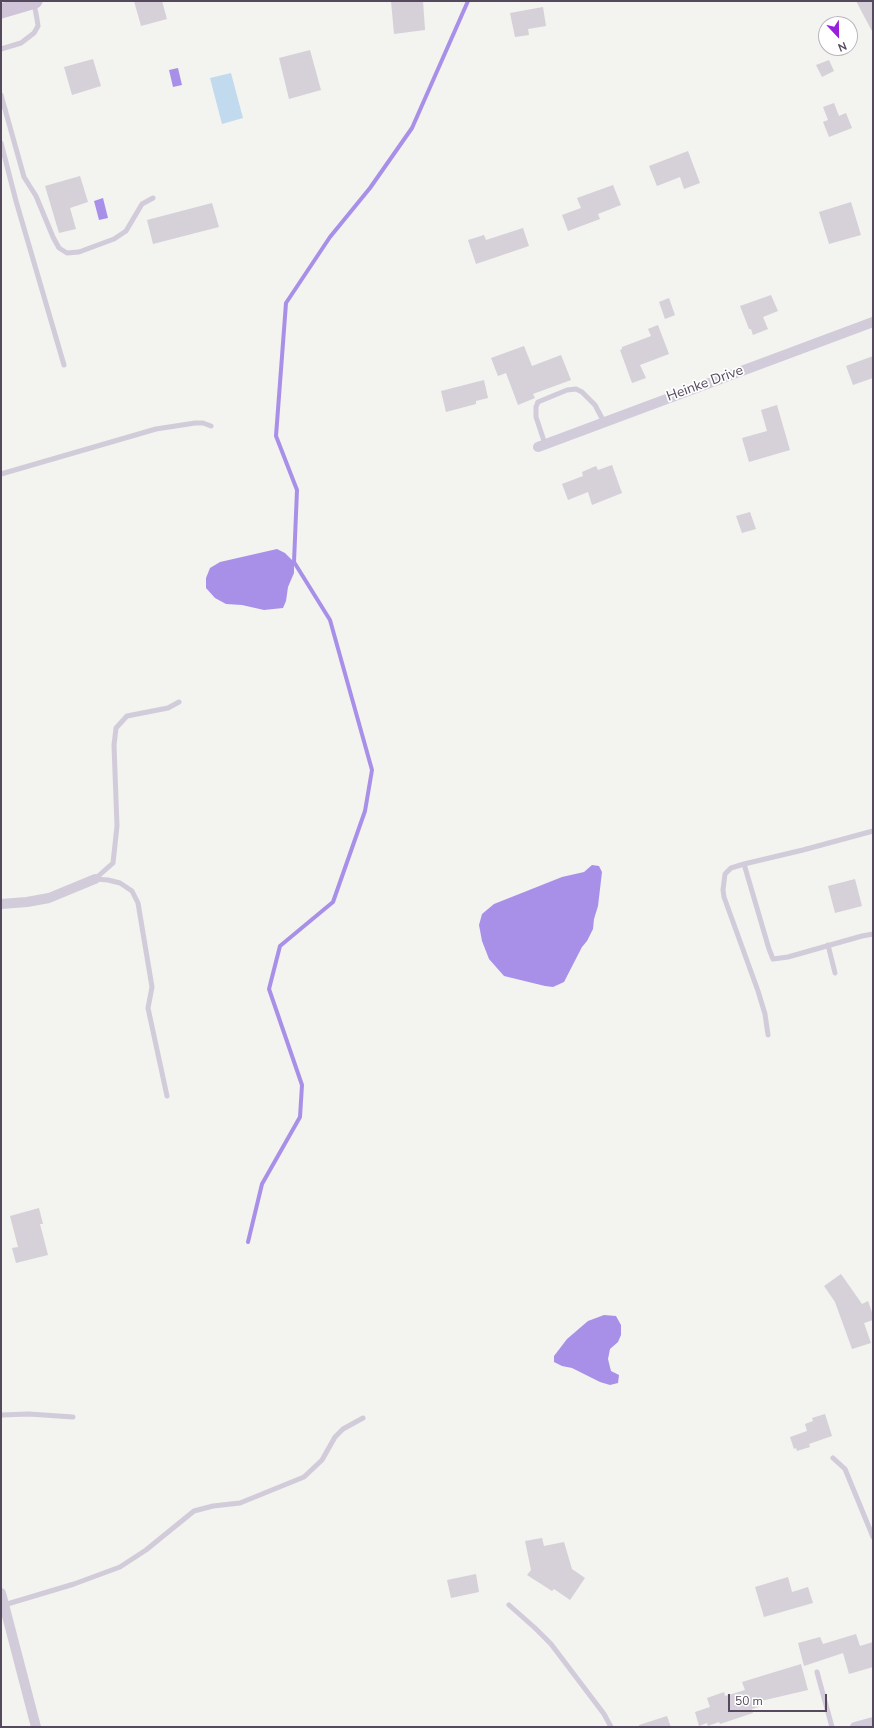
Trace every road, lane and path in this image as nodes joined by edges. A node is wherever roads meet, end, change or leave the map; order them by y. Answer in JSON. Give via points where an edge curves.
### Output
{"nodes":[{"id":1,"x":34,"y":1,"type":"edge"},
{"id":2,"x":1,"y":10,"type":"edge"},
{"id":3,"x":1,"y":49,"type":"edge"},
{"id":4,"x":1,"y":96,"type":"edge"},
{"id":5,"x":1,"y":142,"type":"edge"},
{"id":6,"x":153,"y":198,"type":"dead end"},
{"id":7,"x":873,"y":322,"type":"edge"},
{"id":8,"x":64,"y":365,"type":"dead end"},
{"id":9,"x":604,"y":422,"type":"junction"},
{"id":10,"x":211,"y":426,"type":"dead end"},
{"id":11,"x":541,"y":446,"type":"joint"},
{"id":12,"x":1,"y":474,"type":"edge"},
{"id":13,"x":179,"y":702,"type":"dead end"},
{"id":14,"x":873,"y":831,"type":"edge"},
{"id":15,"x":744,"y":864,"type":"junction"},
{"id":16,"x":95,"y":879,"type":"junction"},
{"id":17,"x":1,"y":904,"type":"edge"},
{"id":18,"x":873,"y":934,"type":"edge"},
{"id":19,"x":828,"y":945,"type":"junction"},
{"id":20,"x":835,"y":973,"type":"dead end"},
{"id":21,"x":768,"y":1035,"type":"dead end"},
{"id":22,"x":167,"y":1096,"type":"dead end"},
{"id":23,"x":1,"y":1415,"type":"edge"},
{"id":24,"x":73,"y":1417,"type":"dead end"},
{"id":25,"x":363,"y":1418,"type":"dead end"},
{"id":26,"x":832,"y":1458,"type":"dead end"},
{"id":27,"x":873,"y":1537,"type":"edge"},
{"id":28,"x":1,"y":1593,"type":"edge"},
{"id":29,"x":4,"y":1605,"type":"junction"},
{"id":30,"x":509,"y":1605,"type":"dead end"},
{"id":31,"x":817,"y":1672,"type":"dead end"},
{"id":32,"x":873,"y":1722,"type":"edge"},
{"id":33,"x":36,"y":1727,"type":"edge"},
{"id":34,"x":611,"y":1727,"type":"edge"},
{"id":35,"x":832,"y":1727,"type":"edge"},
{"id":36,"x":855,"y":1727,"type":"edge"}],
"edges":[{"from":1,"to":2,"type":"street"},
{"from":1,"to":3,"type":"lane","via":[[38,26],[34,33],[21,43]]},
{"from":4,"to":6,"type":"lane","via":[[24,177],[36,196],[59,248],[67,253],[79,252],[114,239],[126,231],[142,204]]},
{"from":5,"to":8,"type":"lane"},
{"from":7,"to":9,"type":"street","name":"Heinke Drive"},
{"from":9,"to":11,"type":"street","name":"Heinke Drive"},
{"from":9,"to":11,"type":"lane","via":[[595,406],[582,392],[576,389],[568,390],[538,402],[536,417]]},
{"from":10,"to":12,"type":"lane","via":[[195,423],[156,429]]},
{"from":13,"to":16,"type":"lane","via":[[168,708],[127,716],[116,728],[114,745],[117,826],[113,863]]},
{"from":14,"to":15,"type":"lane"},
{"from":15,"to":19,"type":"lane","via":[[774,959]]},
{"from":15,"to":21,"type":"lane","via":[[731,868],[726,874],[723,890],[765,1014]]},
{"from":16,"to":17,"type":"street","via":[[49,898]]},
{"from":16,"to":22,"type":"lane","via":[[120,883],[132,891],[138,903],[152,987],[148,1008]]},
{"from":18,"to":19,"type":"lane"},
{"from":19,"to":20,"type":"lane"},
{"from":23,"to":24,"type":"lane"},
{"from":25,"to":29,"type":"lane","via":[[339,1433],[322,1460],[304,1477],[240,1503],[194,1511],[146,1550],[120,1567]]},
{"from":26,"to":27,"type":"lane","via":[[845,1469]]},
{"from":28,"to":29,"type":"street"},
{"from":29,"to":33,"type":"street"},
{"from":30,"to":34,"type":"lane","via":[[551,1644]]},
{"from":31,"to":35,"type":"lane"},
{"from":32,"to":36,"type":"street"}]}
